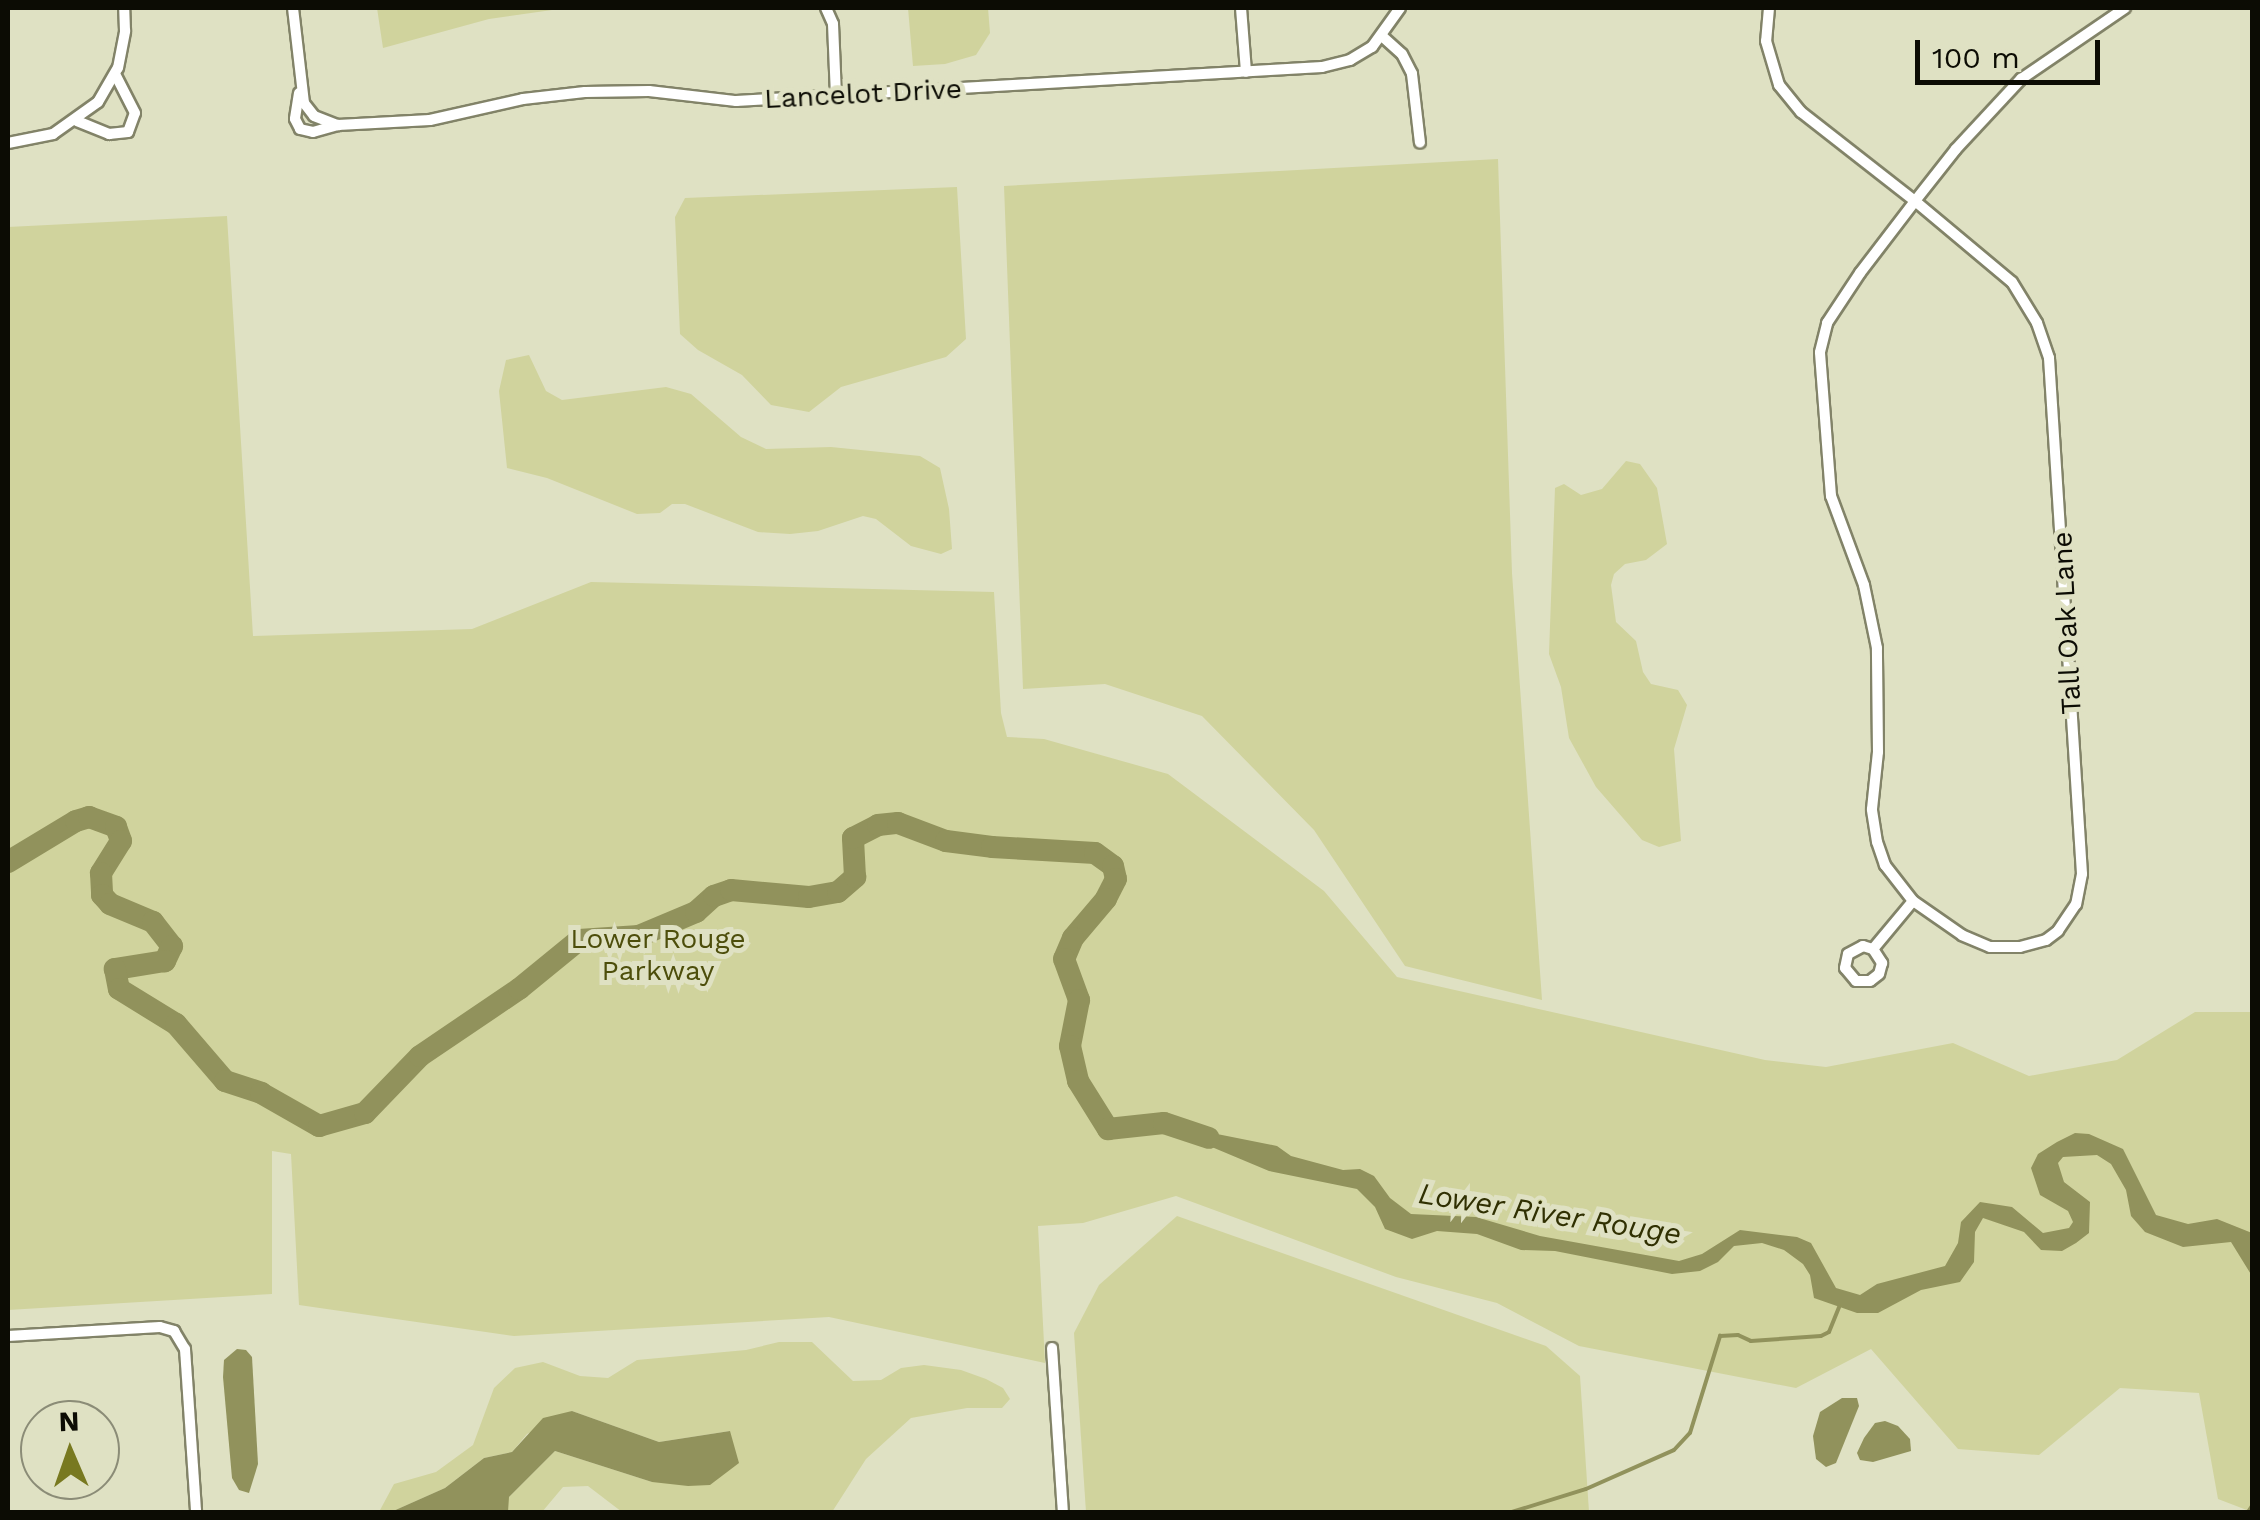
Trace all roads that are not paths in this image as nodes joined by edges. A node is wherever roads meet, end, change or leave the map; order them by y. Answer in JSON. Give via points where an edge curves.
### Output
{"nodes":[{"id":1,"x":124,"y":8,"type":"edge"},
{"id":2,"x":293,"y":8,"type":"edge"},
{"id":3,"x":826,"y":8,"type":"edge"},
{"id":4,"x":1241,"y":8,"type":"edge"},
{"id":5,"x":1400,"y":8,"type":"edge"},
{"id":6,"x":1769,"y":8,"type":"edge"},
{"id":7,"x":2124,"y":8,"type":"edge"},
{"id":8,"x":1383,"y":37,"type":"junction"},
{"id":9,"x":1246,"y":72,"type":"junction"},
{"id":10,"x":115,"y":74,"type":"junction"},
{"id":11,"x":299,"y":92,"type":"junction"},
{"id":12,"x":836,"y":96,"type":"junction"},
{"id":13,"x":77,"y":121,"type":"junction"},
{"id":14,"x":338,"y":125,"type":"junction"},
{"id":15,"x":8,"y":143,"type":"edge"},
{"id":16,"x":1420,"y":143,"type":"dead end"},
{"id":17,"x":1916,"y":201,"type":"junction"},
{"id":18,"x":1913,"y":901,"type":"junction"},
{"id":19,"x":1873,"y":949,"type":"dead end"},
{"id":20,"x":8,"y":1336,"type":"edge"},
{"id":21,"x":1052,"y":1348,"type":"dead end"},
{"id":22,"x":196,"y":1512,"type":"edge"},
{"id":23,"x":1063,"y":1512,"type":"edge"}],
"edges":[{"from":1,"to":10,"type":"street","via":[[124,48]]},
{"from":2,"to":11,"type":"street"},
{"from":3,"to":12,"type":"street","via":[[833,24]]},
{"from":4,"to":9,"type":"street"},
{"from":5,"to":8,"type":"street"},
{"from":6,"to":17,"type":"street","name":"Tall Oak Lane","via":[[1766,41],[1779,85],[1801,112]]},
{"from":7,"to":17,"type":"street","via":[[2022,78]]},
{"from":8,"to":9,"type":"street","name":"Lancelot Drive","via":[[1336,64]]},
{"from":8,"to":16,"type":"street","via":[[1412,74]]},
{"from":9,"to":12,"type":"street","name":"Lancelot Drive"},
{"from":10,"to":13,"type":"street"},
{"from":10,"to":13,"type":"street","via":[[134,113],[128,132],[109,134]]},
{"from":11,"to":14,"type":"street","name":"Lancelot Drive","via":[[311,113]]},
{"from":11,"to":14,"type":"street","name":"Lancelot Drive","via":[[300,129]]},
{"from":12,"to":14,"type":"street","name":"Lancelot Drive","via":[[736,101],[585,92],[522,98],[430,120]]},
{"from":13,"to":15,"type":"street","via":[[41,138]]},
{"from":17,"to":18,"type":"street","via":[[1828,323],[1820,352],[1831,496],[1864,585],[1880,673],[1872,809],[1877,842]]},
{"from":17,"to":18,"type":"street","name":"Tall Oak Lane","via":[[2012,282],[2038,324],[2048,358],[2082,874],[2076,904],[2058,930],[2020,948],[1976,941]]},
{"from":18,"to":19,"type":"street"},
{"from":20,"to":22,"type":"street","via":[[174,1331],[185,1349]]},
{"from":21,"to":23,"type":"street"}]}
